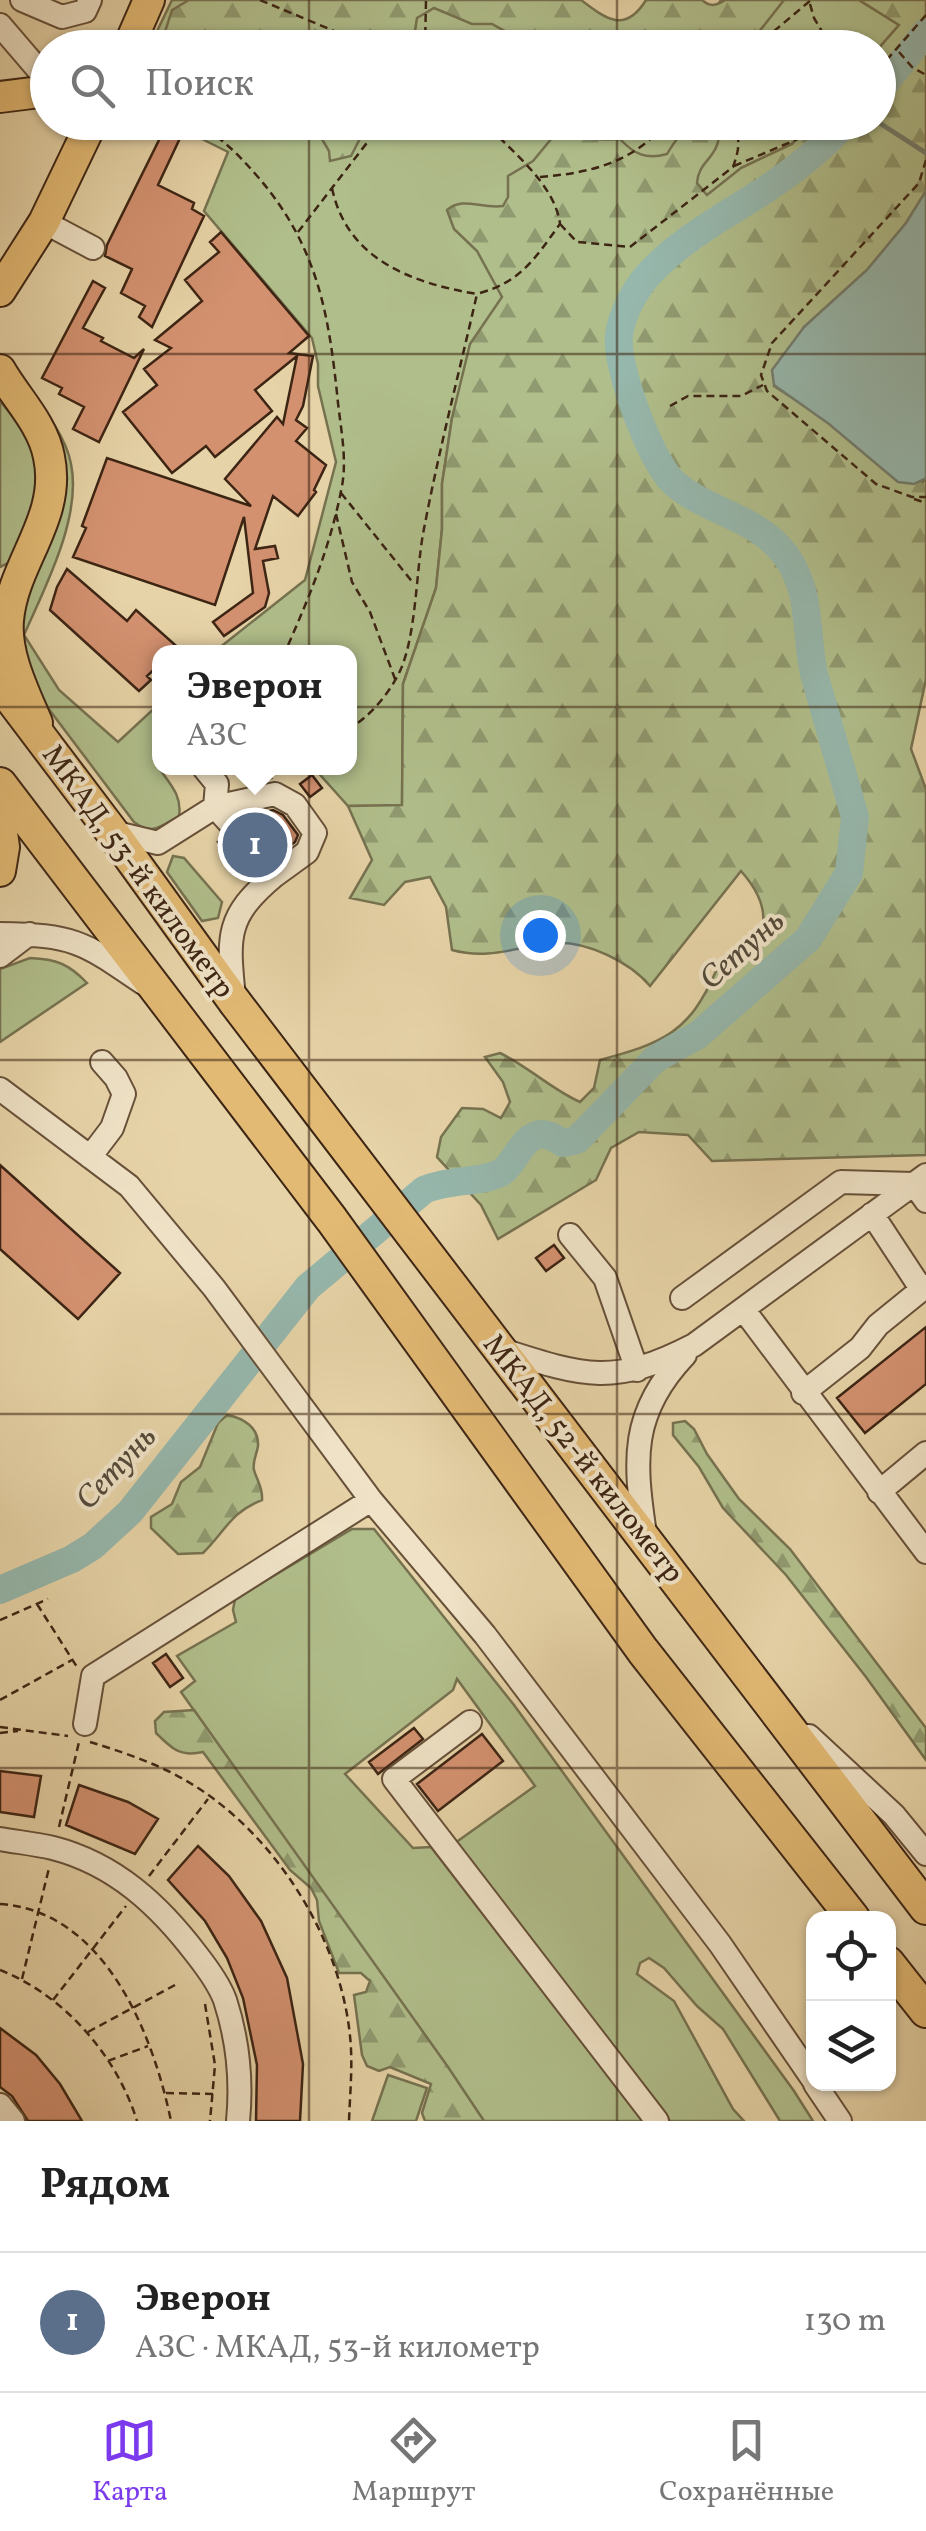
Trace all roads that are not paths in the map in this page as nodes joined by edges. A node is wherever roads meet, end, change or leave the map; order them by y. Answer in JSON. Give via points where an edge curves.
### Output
{"nodes":[{"id":1,"x":22,"y":0,"type":"edge"},
{"id":2,"x":90,"y":0,"type":"edge"},
{"id":3,"x":131,"y":0,"type":"edge"},
{"id":4,"x":148,"y":0,"type":"edge"},
{"id":5,"x":0,"y":25,"type":"edge"},
{"id":6,"x":118,"y":30,"type":"edge"},
{"id":7,"x":136,"y":30,"type":"edge"},
{"id":8,"x":30,"y":60,"type":"edge"},
{"id":9,"x":30,"y":93,"type":"edge"},
{"id":10,"x":0,"y":97,"type":"edge"},
{"id":11,"x":63,"y":140,"type":"edge"},
{"id":12,"x":83,"y":140,"type":"edge"},
{"id":13,"x":44,"y":222,"type":"junction"},
{"id":14,"x":93,"y":248,"type":"dead end"},
{"id":15,"x":0,"y":258,"type":"edge"},
{"id":16,"x":0,"y":291,"type":"edge"},
{"id":17,"x":4,"y":383,"type":"edge"},
{"id":18,"x":36,"y":542,"type":"junction"},
{"id":19,"x":0,"y":569,"type":"edge"},
{"id":20,"x":0,"y":684,"type":"edge"},
{"id":21,"x":43,"y":740,"type":"junction"},
{"id":22,"x":210,"y":775,"type":"edge"},
{"id":23,"x":0,"y":784,"type":"edge"},
{"id":24,"x":215,"y":806,"type":"junction"},
{"id":25,"x":0,"y":819,"type":"edge"},
{"id":26,"x":236,"y":830,"type":"tunnel mouth"},
{"id":27,"x":112,"y":832,"type":"junction"},
{"id":28,"x":0,"y":871,"type":"edge"},
{"id":29,"x":0,"y":934,"type":"edge"},
{"id":30,"x":29,"y":934,"type":"junction"},
{"id":31,"x":0,"y":956,"type":"edge"},
{"id":32,"x":162,"y":997,"type":"junction"},
{"id":33,"x":237,"y":1005,"type":"junction"},
{"id":34,"x":193,"y":1040,"type":"joint"},
{"id":35,"x":102,"y":1062,"type":"dead end"},
{"id":36,"x":2,"y":1089,"type":"edge"},
{"id":37,"x":90,"y":1157,"type":"junction"},
{"id":38,"x":922,"y":1187,"type":"edge"},
{"id":39,"x":872,"y":1214,"type":"junction"},
{"id":40,"x":570,"y":1235,"type":"dead end"},
{"id":41,"x":924,"y":1288,"type":"edge"},
{"id":42,"x":682,"y":1298,"type":"dead end"},
{"id":43,"x":742,"y":1309,"type":"junction"},
{"id":44,"x":694,"y":1345,"type":"junction"},
{"id":45,"x":499,"y":1348,"type":"junction"},
{"id":46,"x":637,"y":1370,"type":"junction"},
{"id":47,"x":803,"y":1393,"type":"junction"},
{"id":48,"x":926,"y":1453,"type":"edge"},
{"id":49,"x":879,"y":1492,"type":"junction"},
{"id":50,"x":371,"y":1500,"type":"junction"},
{"id":51,"x":645,"y":1537,"type":"junction"},
{"id":52,"x":926,"y":1552,"type":"edge"},
{"id":53,"x":762,"y":1692,"type":"junction"},
{"id":54,"x":470,"y":1722,"type":"dead end"},
{"id":55,"x":86,"y":1724,"type":"dead end"},
{"id":56,"x":0,"y":1839,"type":"edge"},
{"id":57,"x":926,"y":1854,"type":"edge"},
{"id":58,"x":926,"y":1908,"type":"edge"},
{"id":59,"x":848,"y":1911,"type":"edge"},
{"id":60,"x":896,"y":1974,"type":"edge"},
{"id":61,"x":926,"y":2011,"type":"edge"},
{"id":62,"x":806,"y":2070,"type":"edge"},
{"id":63,"x":820,"y":2091,"type":"edge"},
{"id":64,"x":0,"y":2105,"type":"edge"},
{"id":65,"x":13,"y":2121,"type":"edge"},
{"id":66,"x":238,"y":2121,"type":"edge"},
{"id":67,"x":657,"y":2121,"type":"edge"},
{"id":68,"x":840,"y":2121,"type":"edge"}],
"edges":[{"from":1,"to":2,"type":"street","via":[[62,17],[85,11]]},
{"from":3,"to":6,"type":"main road"},
{"from":4,"to":7,"type":"main road"},
{"from":5,"to":8,"type":"street"},
{"from":9,"to":10,"type":"main road"},
{"from":11,"to":15,"type":"main road"},
{"from":12,"to":13,"type":"main road"},
{"from":13,"to":14,"type":"street"},
{"from":13,"to":16,"type":"main road"},
{"from":17,"to":18,"type":"main road","via":[[36,424],[51,465],[51,496]]},
{"from":18,"to":19,"type":"main road"},
{"from":18,"to":21,"type":"main road","via":[[12,602],[9,639]]},
{"from":20,"to":21,"type":"highway","name":"МКАД, 53-й километр"},
{"from":21,"to":27,"type":"highway","name":"МКАД, 53-й километр"},
{"from":22,"to":24,"type":"street","via":[[217,784]]},
{"from":23,"to":32,"type":"highway","name":"МКАД, 53-й километр"},
{"from":24,"to":26,"type":"street"},
{"from":24,"to":27,"type":"street","via":[[158,843]]},
{"from":24,"to":33,"type":"street","via":[[275,794],[295,805],[315,833],[307,852],[271,871],[238,914],[229,946]]},
{"from":25,"to":28,"type":"main road"},
{"from":27,"to":33,"type":"highway","name":"МКАД, 53-й километр"},
{"from":29,"to":30,"type":"street"},
{"from":30,"to":31,"type":"street"},
{"from":30,"to":32,"type":"street","via":[[77,941]]},
{"from":32,"to":34,"type":"highway","name":"МКАД, 53-й километр"},
{"from":33,"to":45,"type":"highway","name":"МКАД, 52-й километр"},
{"from":34,"to":59,"type":"highway","name":"МКАД, 52-й километр","via":[[644,1650]]},
{"from":35,"to":37,"type":"street","via":[[124,1094],[112,1128]]},
{"from":36,"to":37,"type":"street"},
{"from":37,"to":50,"type":"street","via":[[129,1186],[214,1288]]},
{"from":38,"to":39,"type":"street"},
{"from":38,"to":42,"type":"street","via":[[841,1182]]},
{"from":39,"to":41,"type":"street"},
{"from":39,"to":43,"type":"street"},
{"from":40,"to":46,"type":"street","via":[[605,1278]]},
{"from":41,"to":47,"type":"street"},
{"from":43,"to":44,"type":"street"},
{"from":43,"to":47,"type":"street"},
{"from":44,"to":46,"type":"street"},
{"from":44,"to":51,"type":"street","via":[[652,1400],[638,1438]]},
{"from":45,"to":46,"type":"street","via":[[591,1374]]},
{"from":45,"to":51,"type":"highway","name":"МКАД, 52-й километр"},
{"from":47,"to":49,"type":"street"},
{"from":48,"to":49,"type":"street"},
{"from":49,"to":52,"type":"street"},
{"from":50,"to":55,"type":"street","via":[[93,1676]]},
{"from":50,"to":62,"type":"street","via":[[556,1728],[720,1944]]},
{"from":51,"to":53,"type":"highway","name":"МКАД, 52-й километр"},
{"from":53,"to":57,"type":"street","via":[[894,1815]]},
{"from":53,"to":58,"type":"highway","name":"МКАД, 52-й километр"},
{"from":54,"to":67,"type":"street","via":[[394,1780]]},
{"from":56,"to":66,"type":"street","via":[[54,1848],[97,1866],[168,1917],[224,1997],[237,2044]]},
{"from":60,"to":61,"type":"highway"},
{"from":63,"to":68,"type":"street"},
{"from":64,"to":65,"type":"street"}]}
